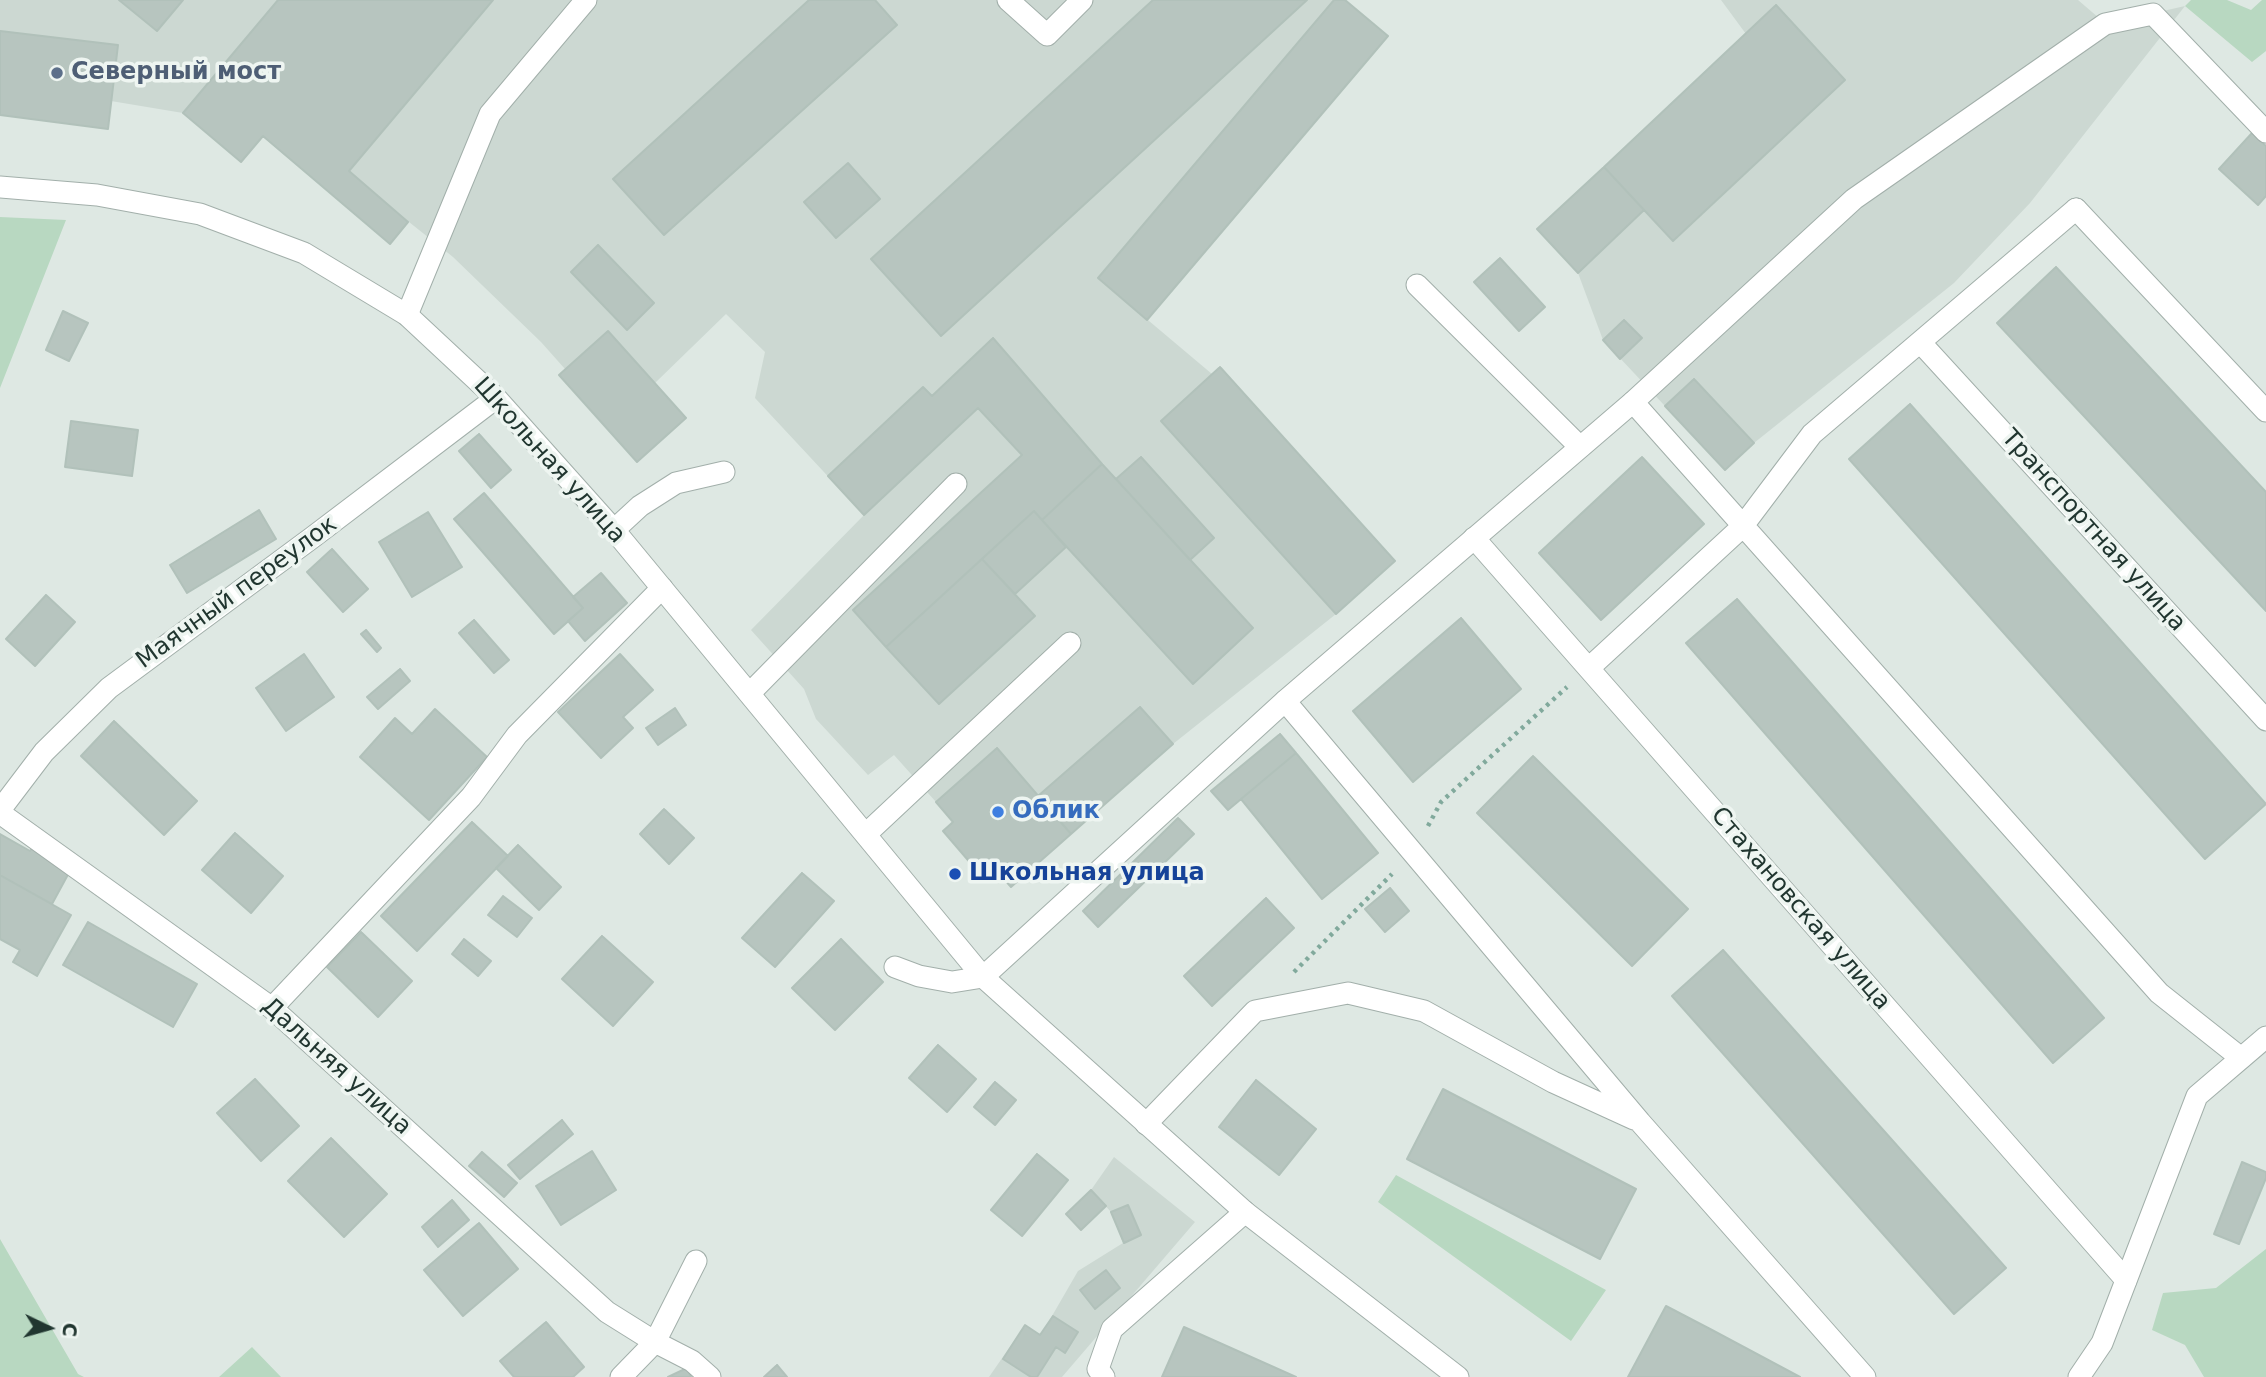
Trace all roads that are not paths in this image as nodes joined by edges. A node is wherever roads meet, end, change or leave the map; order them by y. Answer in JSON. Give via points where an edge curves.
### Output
{"nodes":[{"id":1,"x":586,"y":0,"type":"edge"},
{"id":2,"x":1008,"y":0,"type":"edge"},
{"id":3,"x":1082,"y":0,"type":"edge"},
{"id":4,"x":2266,"y":132,"type":"edge"},
{"id":5,"x":0,"y":187,"type":"edge"},
{"id":6,"x":1417,"y":285,"type":"dead end"},
{"id":7,"x":407,"y":315,"type":"junction"},
{"id":8,"x":1920,"y":342,"type":"junction"},
{"id":9,"x":496,"y":398,"type":"junction"},
{"id":10,"x":1633,"y":402,"type":"junction"},
{"id":11,"x":2266,"y":411,"type":"edge"},
{"id":12,"x":1580,"y":447,"type":"junction"},
{"id":13,"x":724,"y":472,"type":"dead end"},
{"id":14,"x":956,"y":484,"type":"dead end"},
{"id":15,"x":1742,"y":527,"type":"junction"},
{"id":16,"x":614,"y":530,"type":"junction"},
{"id":17,"x":1474,"y":538,"type":"junction"},
{"id":18,"x":662,"y":588,"type":"junction"},
{"id":19,"x":1070,"y":643,"type":"dead end"},
{"id":20,"x":1589,"y":668,"type":"junction"},
{"id":21,"x":750,"y":693,"type":"junction"},
{"id":22,"x":1285,"y":701,"type":"junction"},
{"id":23,"x":2266,"y":720,"type":"edge"},
{"id":24,"x":0,"y":811,"type":"edge"},
{"id":25,"x":866,"y":834,"type":"junction"},
{"id":26,"x":895,"y":967,"type":"dead end"},
{"id":27,"x":983,"y":977,"type":"junction"},
{"id":28,"x":272,"y":1008,"type":"junction"},
{"id":29,"x":2266,"y":1037,"type":"edge"},
{"id":30,"x":2241,"y":1058,"type":"junction"},
{"id":31,"x":1640,"y":1122,"type":"junction"},
{"id":32,"x":1146,"y":1124,"type":"junction"},
{"id":33,"x":1245,"y":1212,"type":"junction"},
{"id":34,"x":695,"y":1261,"type":"dead end"},
{"id":35,"x":2126,"y":1280,"type":"junction"},
{"id":36,"x":655,"y":1342,"type":"junction"},
{"id":37,"x":621,"y":1377,"type":"edge"},
{"id":38,"x":710,"y":1377,"type":"edge"},
{"id":39,"x":1104,"y":1377,"type":"edge"},
{"id":40,"x":1458,"y":1377,"type":"edge"},
{"id":41,"x":1865,"y":1377,"type":"edge"},
{"id":42,"x":2078,"y":1377,"type":"edge"}],
"edges":[{"from":1,"to":7,"type":"street","via":[[490,114]]},
{"from":2,"to":3,"type":"street","via":[[1047,36]]},
{"from":4,"to":10,"type":"street","via":[[2153,15],[2105,24],[1854,199]]},
{"from":5,"to":7,"type":"street","name":"Школьная улица","via":[[97,195],[200,214],[304,253]]},
{"from":6,"to":12,"type":"street"},
{"from":7,"to":9,"type":"street","name":"Школьная улица"},
{"from":8,"to":11,"type":"street","via":[[2076,209]]},
{"from":8,"to":15,"type":"street","via":[[1812,434]]},
{"from":8,"to":23,"type":"street","name":"Транспортная улица"},
{"from":9,"to":16,"type":"street","name":"Школьная улица"},
{"from":9,"to":24,"type":"street","name":"Маячный переулок","via":[[109,688],[44,752]]},
{"from":10,"to":12,"type":"street"},
{"from":10,"to":15,"type":"street"},
{"from":12,"to":17,"type":"street"},
{"from":13,"to":16,"type":"street","via":[[676,483]]},
{"from":14,"to":21,"type":"street"},
{"from":15,"to":20,"type":"street"},
{"from":15,"to":30,"type":"street","via":[[2159,993]]},
{"from":16,"to":18,"type":"street","name":"Школьная улица"},
{"from":17,"to":20,"type":"street","name":"Стахановская улица"},
{"from":17,"to":22,"type":"street"},
{"from":18,"to":21,"type":"street","name":"Школьная улица"},
{"from":18,"to":28,"type":"street","via":[[517,735],[471,797]]},
{"from":19,"to":25,"type":"street"},
{"from":20,"to":35,"type":"street","name":"Стахановская улица"},
{"from":21,"to":25,"type":"street","name":"Школьная улица"},
{"from":22,"to":27,"type":"street"},
{"from":22,"to":31,"type":"street"},
{"from":24,"to":28,"type":"street","name":"Дальняя улица"},
{"from":25,"to":27,"type":"street","name":"Школьная улица"},
{"from":26,"to":27,"type":"street","via":[[952,982]]},
{"from":27,"to":32,"type":"street","name":"Школьная улица"},
{"from":28,"to":36,"type":"street","name":"Дальняя улица","via":[[607,1312]]},
{"from":29,"to":30,"type":"street"},
{"from":30,"to":35,"type":"street","via":[[2197,1096]]},
{"from":31,"to":32,"type":"street","via":[[1553,1082],[1424,1011],[1348,993],[1255,1011]]},
{"from":31,"to":41,"type":"street"},
{"from":32,"to":33,"type":"street","name":"Школьная улица"},
{"from":33,"to":39,"type":"street","via":[[1112,1329],[1098,1369]]},
{"from":33,"to":40,"type":"street","name":"Школьная улица"},
{"from":34,"to":36,"type":"street"},
{"from":35,"to":42,"type":"street","via":[[2102,1343]]},
{"from":36,"to":37,"type":"street"},
{"from":36,"to":38,"type":"street","name":"Дальняя улица","via":[[692,1361]]}]}
